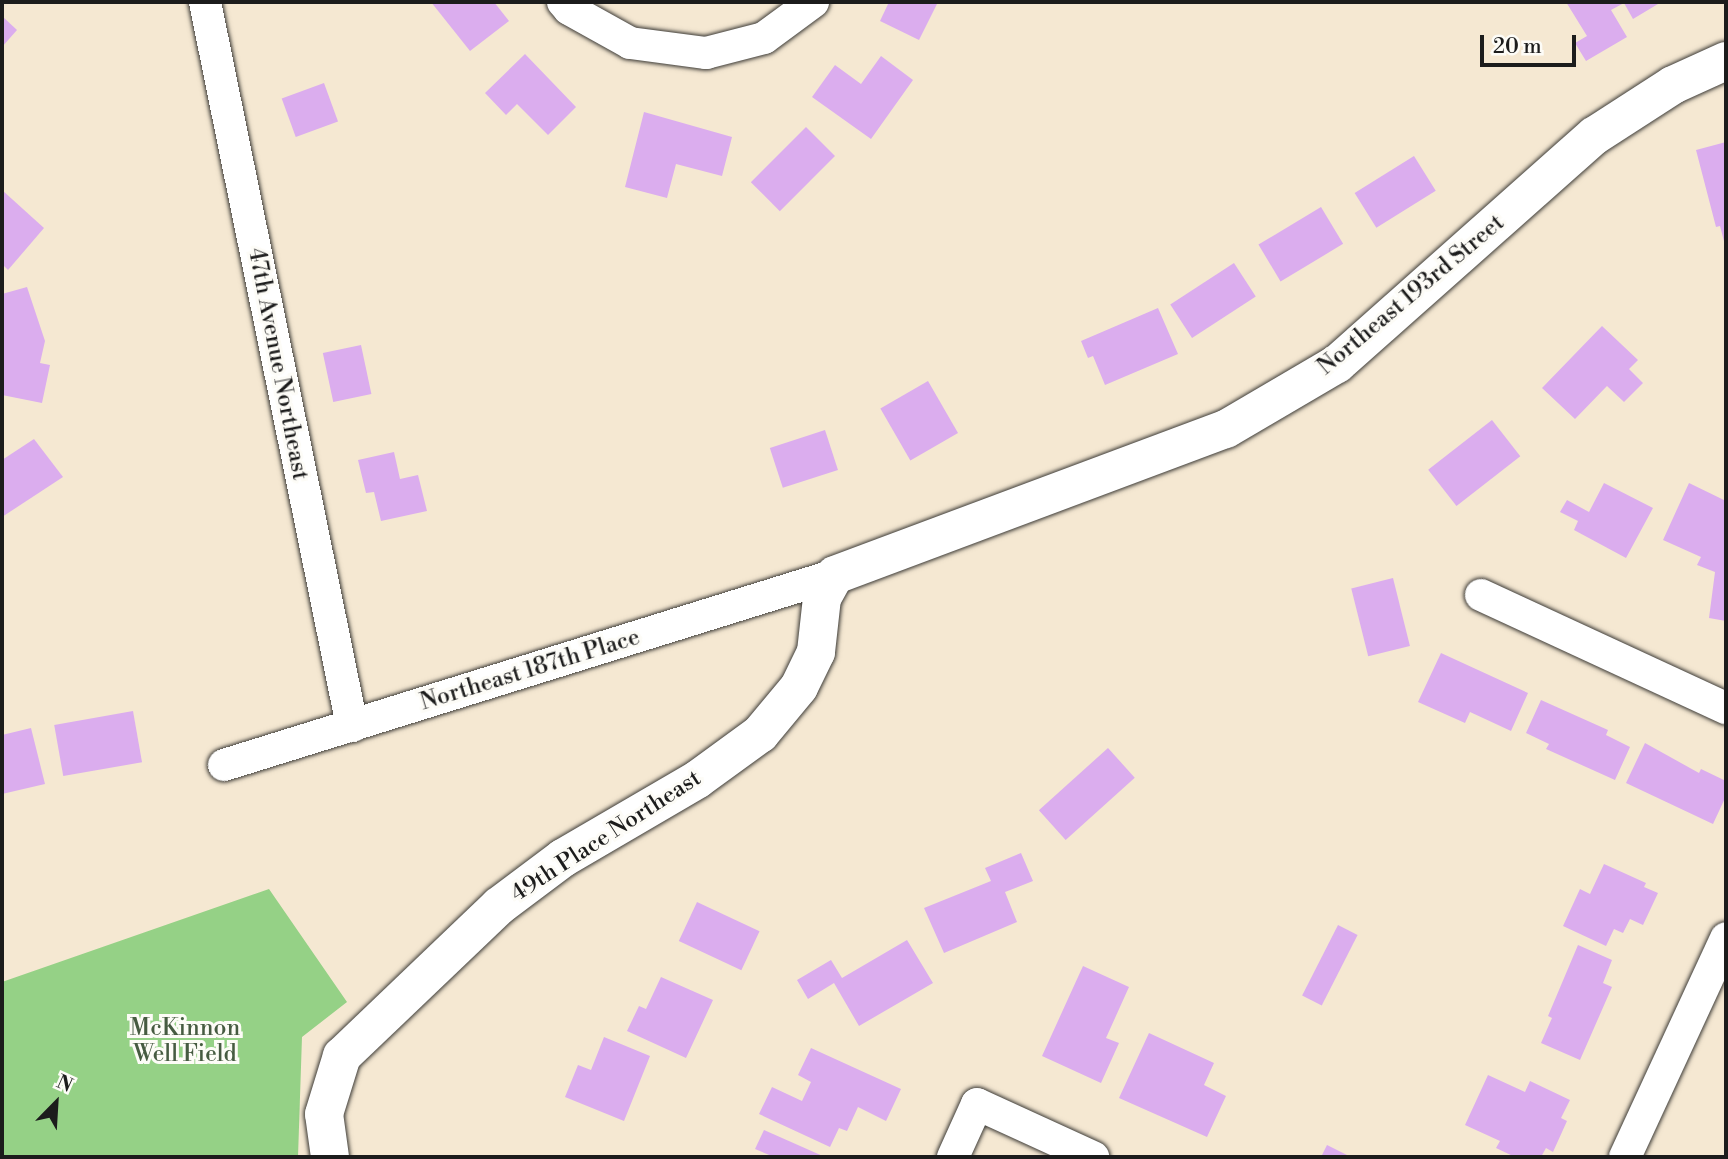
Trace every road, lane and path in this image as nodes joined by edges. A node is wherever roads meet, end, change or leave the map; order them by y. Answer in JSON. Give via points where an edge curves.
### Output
{"nodes":[{"id":1,"x":205,"y":2,"type":"edge"},
{"id":2,"x":563,"y":2,"type":"edge"},
{"id":3,"x":813,"y":2,"type":"edge"},
{"id":4,"x":1726,"y":61,"type":"edge"},
{"id":5,"x":835,"y":575,"type":"junction"},
{"id":6,"x":1481,"y":595,"type":"dead end"},
{"id":7,"x":1726,"y":708,"type":"edge"},
{"id":8,"x":352,"y":726,"type":"junction"},
{"id":9,"x":224,"y":765,"type":"dead end"},
{"id":10,"x":1726,"y":938,"type":"edge"},
{"id":11,"x":330,"y":1157,"type":"edge"},
{"id":12,"x":953,"y":1157,"type":"edge"},
{"id":13,"x":1093,"y":1157,"type":"edge"},
{"id":14,"x":1625,"y":1157,"type":"edge"}],
"edges":[{"from":1,"to":8,"type":"street","name":"47th Avenue Northeast"},
{"from":2,"to":3,"type":"street","via":[[630,43],[706,53],[764,38]]},
{"from":4,"to":5,"type":"street","name":"Northeast 193rd Street","via":[[1674,85],[1594,136],[1337,364],[1226,429]]},
{"from":5,"to":8,"type":"street","name":"Northeast 187th Place"},
{"from":5,"to":11,"type":"street","name":"49th Place Northeast","via":[[822,598],[820,634],[805,675],[760,734],[698,779],[563,858],[499,906],[342,1056],[324,1114]]},
{"from":6,"to":7,"type":"street"},
{"from":8,"to":9,"type":"street","name":"Northeast 187th Place"},
{"from":10,"to":14,"type":"street"},
{"from":12,"to":13,"type":"street","via":[[977,1104]]}]}
